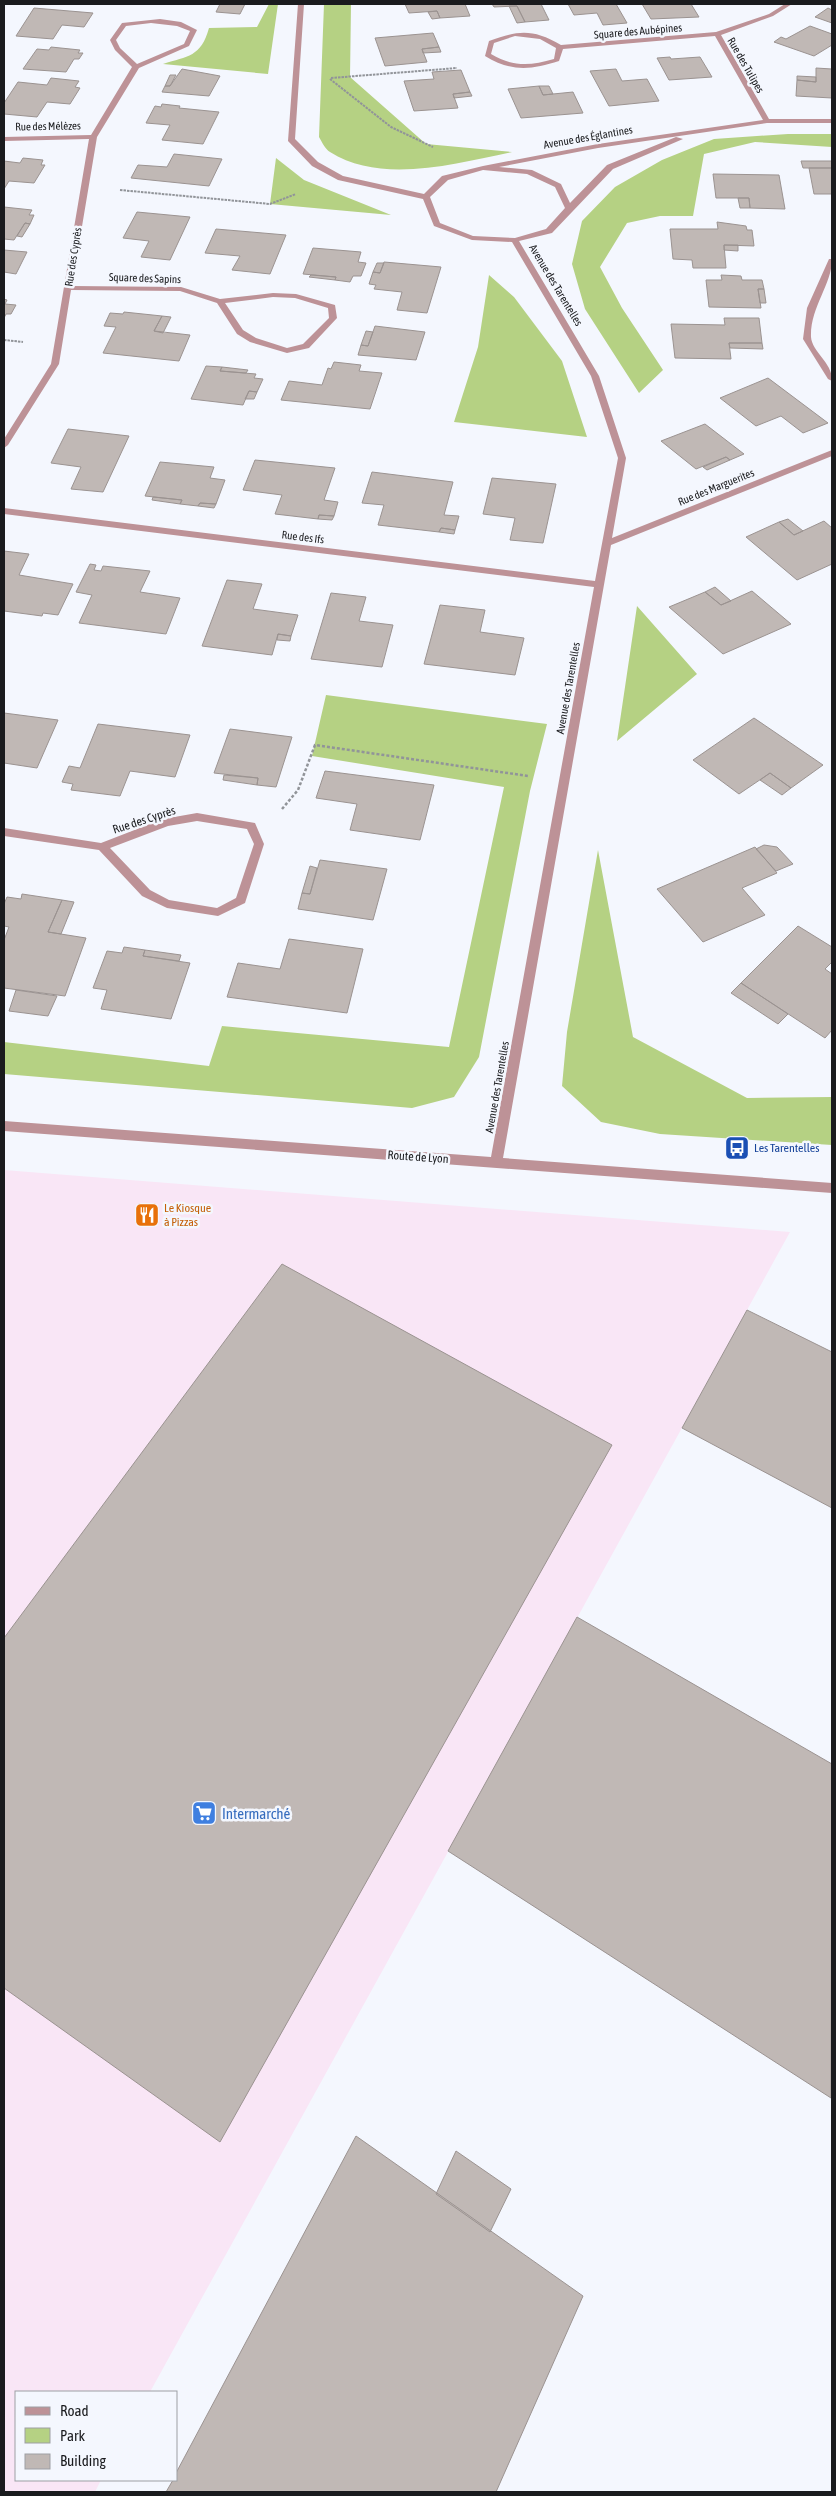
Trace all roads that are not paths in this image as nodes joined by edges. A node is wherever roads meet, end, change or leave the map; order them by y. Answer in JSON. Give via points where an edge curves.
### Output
{"nodes":[{"id":1,"x":301,"y":4,"type":"edge"},
{"id":2,"x":789,"y":4,"type":"edge"},
{"id":3,"x":717,"y":34,"type":"junction"},
{"id":4,"x":560,"y":47,"type":"junction"},
{"id":5,"x":136,"y":67,"type":"junction"},
{"id":6,"x":766,"y":121,"type":"junction"},
{"id":7,"x":832,"y":121,"type":"edge"},
{"id":8,"x":698,"y":131,"type":"junction"},
{"id":9,"x":93,"y":136,"type":"junction"},
{"id":10,"x":4,"y":138,"type":"edge"},
{"id":11,"x":483,"y":168,"type":"junction"},
{"id":12,"x":426,"y":197,"type":"junction"},
{"id":13,"x":569,"y":208,"type":"junction"},
{"id":14,"x":515,"y":240,"type":"junction"},
{"id":15,"x":832,"y":261,"type":"edge"},
{"id":16,"x":68,"y":288,"type":"junction"},
{"id":17,"x":220,"y":301,"type":"junction"},
{"id":18,"x":832,"y":379,"type":"edge"},
{"id":19,"x":4,"y":445,"type":"edge"},
{"id":20,"x":832,"y":453,"type":"edge"},
{"id":21,"x":4,"y":511,"type":"edge"},
{"id":22,"x":608,"y":543,"type":"junction"},
{"id":23,"x":600,"y":585,"type":"junction"},
{"id":24,"x":4,"y":832,"type":"edge"},
{"id":25,"x":102,"y":847,"type":"junction"},
{"id":26,"x":4,"y":1126,"type":"edge"},
{"id":27,"x":496,"y":1162,"type":"junction"},
{"id":28,"x":832,"y":1188,"type":"edge"}],
"edges":[{"from":1,"to":12,"type":"street","via":[[291,140],[315,164],[341,178]]},
{"from":2,"to":3,"type":"street","name":"Rue des Tulipes","via":[[771,15]]},
{"from":3,"to":4,"type":"street","name":"Square des Aubépines"},
{"from":3,"to":6,"type":"street","name":"Rue des Tulipes"},
{"from":4,"to":4,"type":"street","via":[[557,60],[534,68],[505,66],[487,55],[491,42],[514,34],[542,36]]},
{"from":5,"to":5,"type":"street","via":[[187,45],[194,30],[185,24],[140,21],[124,24],[114,40],[117,49]]},
{"from":5,"to":9,"type":"street","name":"Rue des Cyprès"},
{"from":6,"to":7,"type":"street","name":"Avenue des Églantines"},
{"from":6,"to":8,"type":"street","name":"Avenue des Églantines"},
{"from":8,"to":11,"type":"street","name":"Avenue des Églantines"},
{"from":8,"to":13,"type":"street","name":"Avenue des Églantines","via":[[610,167]]},
{"from":9,"to":10,"type":"street","name":"Rue des Mélèzes"},
{"from":9,"to":16,"type":"street","name":"Rue des Cyprès"},
{"from":11,"to":12,"type":"street","name":"Avenue des Églantines","via":[[445,178]]},
{"from":11,"to":13,"type":"street","via":[[536,175],[558,186]]},
{"from":12,"to":14,"type":"street","name":"Avenue des Églantines","via":[[437,224],[472,238]]},
{"from":13,"to":14,"type":"street","name":"Avenue des Églantines","via":[[549,231]]},
{"from":14,"to":22,"type":"street","name":"Avenue des Tarentelles","via":[[596,376],[622,458]]},
{"from":15,"to":18,"type":"street","via":[[811,308],[806,339]]},
{"from":16,"to":17,"type":"street","name":"Square des Sapins","via":[[181,289]]},
{"from":16,"to":19,"type":"street","name":"Rue des Cyprès","via":[[55,364]]},
{"from":17,"to":17,"type":"street","name":"Square des Sapins","via":[[240,332],[253,340],[287,350],[306,346],[333,318],[332,307],[296,296],[273,295]]},
{"from":20,"to":22,"type":"street","name":"Rue des Marguerites"},
{"from":21,"to":23,"type":"street","name":"Rue des Ifs"},
{"from":22,"to":23,"type":"street","name":"Avenue des Tarentelles"},
{"from":23,"to":27,"type":"street","name":"Avenue des Tarentelles"},
{"from":24,"to":25,"type":"street","name":"Rue des Cyprès"},
{"from":25,"to":25,"type":"street","name":"Rue des Cyprès","via":[[146,893],[167,904],[218,912],[241,900],[259,844],[251,826],[197,817],[167,822]]},
{"from":26,"to":27,"type":"street","name":"Route de Lyon"},
{"from":27,"to":28,"type":"street","name":"Route de Lyon"}]}
